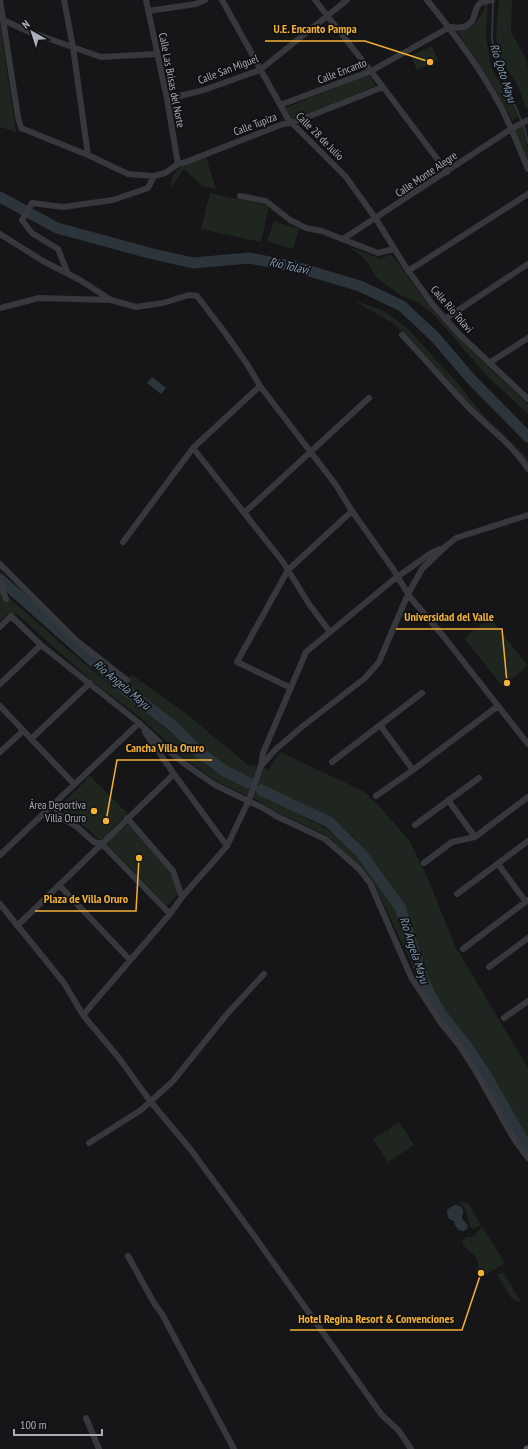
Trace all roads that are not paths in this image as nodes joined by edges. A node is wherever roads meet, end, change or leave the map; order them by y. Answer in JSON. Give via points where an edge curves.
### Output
{"nodes":[{"id":1,"x":0,"y":0,"type":"edge"},
{"id":2,"x":64,"y":0,"type":"edge"},
{"id":3,"x":146,"y":0,"type":"edge"},
{"id":4,"x":205,"y":0,"type":"edge"},
{"id":5,"x":222,"y":0,"type":"edge"},
{"id":6,"x":315,"y":0,"type":"edge"},
{"id":7,"x":347,"y":0,"type":"edge"},
{"id":8,"x":427,"y":0,"type":"edge"},
{"id":9,"x":492,"y":0,"type":"edge"},
{"id":10,"x":481,"y":1,"type":"edge"},
{"id":11,"x":148,"y":11,"type":"junction"},
{"id":12,"x":328,"y":16,"type":"junction"},
{"id":13,"x":2,"y":19,"type":"edge"},
{"id":14,"x":450,"y":27,"type":"junction"},
{"id":15,"x":73,"y":47,"type":"junction"},
{"id":16,"x":157,"y":54,"type":"junction"},
{"id":17,"x":260,"y":70,"type":"junction"},
{"id":18,"x":370,"y":71,"type":"junction"},
{"id":19,"x":383,"y":87,"type":"junction"},
{"id":20,"x":167,"y":99,"type":"junction"},
{"id":21,"x":280,"y":105,"type":"junction"},
{"id":22,"x":527,"y":121,"type":"edge"},
{"id":23,"x":292,"y":124,"type":"junction"},
{"id":24,"x":511,"y":129,"type":"junction"},
{"id":25,"x":88,"y":155,"type":"junction"},
{"id":26,"x":178,"y":164,"type":"junction"},
{"id":27,"x":528,"y":169,"type":"edge"},
{"id":28,"x":447,"y":172,"type":"junction"},
{"id":29,"x":154,"y":176,"type":"junction"},
{"id":30,"x":528,"y":194,"type":"edge"},
{"id":31,"x":240,"y":196,"type":"dead end"},
{"id":32,"x":376,"y":219,"type":"junction"},
{"id":33,"x":0,"y":234,"type":"edge"},
{"id":34,"x":343,"y":239,"type":"junction"},
{"id":35,"x":394,"y":249,"type":"junction"},
{"id":36,"x":528,"y":264,"type":"edge"},
{"id":37,"x":408,"y":271,"type":"junction"},
{"id":38,"x":68,"y":274,"type":"junction"},
{"id":39,"x":111,"y":300,"type":"junction"},
{"id":40,"x":0,"y":308,"type":"edge"},
{"id":41,"x":445,"y":319,"type":"junction"},
{"id":42,"x":402,"y":335,"type":"dead end"},
{"id":43,"x":528,"y":338,"type":"edge"},
{"id":44,"x":489,"y":363,"type":"junction"},
{"id":45,"x":260,"y":386,"type":"junction"},
{"id":46,"x":369,"y":398,"type":"dead end"},
{"id":47,"x":528,"y":399,"type":"edge"},
{"id":48,"x":193,"y":448,"type":"junction"},
{"id":49,"x":311,"y":452,"type":"junction"},
{"id":50,"x":528,"y":469,"type":"edge"},
{"id":51,"x":352,"y":511,"type":"junction"},
{"id":52,"x":244,"y":513,"type":"junction"},
{"id":53,"x":528,"y":515,"type":"edge"},
{"id":54,"x":123,"y":542,"type":"dead end"},
{"id":55,"x":445,"y":546,"type":"junction"},
{"id":56,"x":0,"y":564,"type":"edge"},
{"id":57,"x":288,"y":570,"type":"junction"},
{"id":58,"x":398,"y":578,"type":"junction"},
{"id":59,"x":0,"y":583,"type":"edge"},
{"id":60,"x":408,"y":594,"type":"junction"},
{"id":61,"x":6,"y":599,"type":"dead end"},
{"id":62,"x":0,"y":627,"type":"edge"},
{"id":63,"x":330,"y":632,"type":"junction"},
{"id":64,"x":41,"y":645,"type":"junction"},
{"id":65,"x":127,"y":680,"type":"dead end"},
{"id":66,"x":90,"y":683,"type":"junction"},
{"id":67,"x":0,"y":684,"type":"edge"},
{"id":68,"x":291,"y":688,"type":"junction"},
{"id":69,"x":422,"y":693,"type":"dead end"},
{"id":70,"x":0,"y":706,"type":"edge"},
{"id":71,"x":498,"y":706,"type":"junction"},
{"id":72,"x":139,"y":723,"type":"junction"},
{"id":73,"x":380,"y":725,"type":"junction"},
{"id":74,"x":24,"y":731,"type":"junction"},
{"id":75,"x":31,"y":739,"type":"junction"},
{"id":76,"x":528,"y":744,"type":"edge"},
{"id":77,"x":0,"y":752,"type":"edge"},
{"id":78,"x":332,"y":762,"type":"dead end"},
{"id":79,"x":261,"y":766,"type":"junction"},
{"id":80,"x":413,"y":770,"type":"junction"},
{"id":81,"x":174,"y":774,"type":"junction"},
{"id":82,"x":479,"y":778,"type":"dead end"},
{"id":83,"x":74,"y":784,"type":"junction"},
{"id":84,"x":376,"y":796,"type":"dead end"},
{"id":85,"x":528,"y":797,"type":"edge"},
{"id":86,"x":249,"y":800,"type":"junction"},
{"id":87,"x":448,"y":800,"type":"junction"},
{"id":88,"x":53,"y":804,"type":"junction"},
{"id":89,"x":127,"y":818,"type":"junction"},
{"id":90,"x":415,"y":825,"type":"dead end"},
{"id":91,"x":474,"y":837,"type":"junction"},
{"id":92,"x":528,"y":841,"type":"edge"},
{"id":93,"x":102,"y":844,"type":"junction"},
{"id":94,"x":227,"y":846,"type":"junction"},
{"id":95,"x":0,"y":856,"type":"edge"},
{"id":96,"x":424,"y":863,"type":"dead end"},
{"id":97,"x":498,"y":864,"type":"junction"},
{"id":98,"x":59,"y":885,"type":"junction"},
{"id":99,"x":457,"y":894,"type":"dead end"},
{"id":100,"x":182,"y":898,"type":"junction"},
{"id":101,"x":527,"y":901,"type":"edge"},
{"id":102,"x":0,"y":904,"type":"edge"},
{"id":103,"x":170,"y":914,"type":"junction"},
{"id":104,"x":17,"y":926,"type":"junction"},
{"id":105,"x":528,"y":938,"type":"edge"},
{"id":106,"x":463,"y":949,"type":"dead end"},
{"id":107,"x":130,"y":960,"type":"junction"},
{"id":108,"x":489,"y":967,"type":"dead end"},
{"id":109,"x":264,"y":974,"type":"dead end"},
{"id":110,"x":528,"y":1001,"type":"edge"},
{"id":111,"x":83,"y":1015,"type":"junction"},
{"id":112,"x":504,"y":1018,"type":"dead end"},
{"id":113,"x":150,"y":1101,"type":"junction"},
{"id":114,"x":89,"y":1143,"type":"dead end"},
{"id":115,"x":528,"y":1158,"type":"edge"},
{"id":116,"x":128,"y":1256,"type":"dead end"},
{"id":117,"x":86,"y":1418,"type":"dead end"},
{"id":118,"x":99,"y":1449,"type":"edge"},
{"id":119,"x":234,"y":1449,"type":"edge"},
{"id":120,"x":411,"y":1449,"type":"edge"}],
"edges":[{"from":1,"to":13,"type":"street"},
{"from":2,"to":15,"type":"street"},
{"from":3,"to":11,"type":"street","name":"Calle Las Brisas del Norte"},
{"from":4,"to":11,"type":"street","via":[[196,4]]},
{"from":5,"to":17,"type":"street","name":"Calle 28 de Julio"},
{"from":6,"to":12,"type":"street"},
{"from":7,"to":12,"type":"street","name":"Calle San Miguel"},
{"from":8,"to":14,"type":"street"},
{"from":9,"to":10,"type":"street"},
{"from":10,"to":14,"type":"street","via":[[471,23],[464,27]]},
{"from":11,"to":16,"type":"street","name":"Calle Las Brisas del Norte"},
{"from":12,"to":17,"type":"street","name":"Calle San Miguel"},
{"from":12,"to":18,"type":"street"},
{"from":13,"to":15,"type":"street"},
{"from":13,"to":25,"type":"street","via":[[21,128]]},
{"from":14,"to":18,"type":"street","name":"Calle Encanto"},
{"from":14,"to":24,"type":"street","via":[[486,81]]},
{"from":15,"to":16,"type":"street","via":[[101,57]]},
{"from":15,"to":25,"type":"street"},
{"from":16,"to":20,"type":"street","name":"Calle Las Brisas del Norte"},
{"from":17,"to":20,"type":"street","name":"Calle San Miguel","via":[[204,90]]},
{"from":17,"to":21,"type":"street","name":"Calle 28 de Julio"},
{"from":18,"to":19,"type":"street"},
{"from":18,"to":21,"type":"street","name":"Calle Encanto"},
{"from":19,"to":23,"type":"street","name":"Calle Tupiza"},
{"from":19,"to":28,"type":"street"},
{"from":20,"to":26,"type":"street","name":"Calle Las Brisas del Norte"},
{"from":21,"to":23,"type":"street","name":"Calle 28 de Julio"},
{"from":22,"to":24,"type":"street","name":"Calle Monte Alegre"},
{"from":23,"to":26,"type":"street","name":"Calle Tupiza","via":[[282,124]]},
{"from":23,"to":32,"type":"street","name":"Calle 28 de Julio","via":[[346,177]]},
{"from":24,"to":27,"type":"street"},
{"from":24,"to":28,"type":"street","name":"Calle Monte Alegre"},
{"from":25,"to":29,"type":"street","via":[[128,174]]},
{"from":26,"to":29,"type":"street","name":"Calle Tupiza","via":[[165,173]]},
{"from":28,"to":32,"type":"street","name":"Calle Monte Alegre"},
{"from":29,"to":38,"type":"street","via":[[148,188],[113,200],[63,208],[32,203],[22,220],[32,233],[58,249]]},
{"from":30,"to":37,"type":"street"},
{"from":31,"to":34,"type":"street","via":[[266,201],[290,220],[306,228]]},
{"from":32,"to":34,"type":"street","name":"Calle Monte Alegre"},
{"from":32,"to":35,"type":"street","name":"Calle Río Tolavi"},
{"from":33,"to":38,"type":"street","via":[[43,262]]},
{"from":34,"to":35,"type":"street","via":[[378,253]]},
{"from":35,"to":37,"type":"street","name":"Calle Río Tolavi"},
{"from":36,"to":41,"type":"street"},
{"from":37,"to":41,"type":"street","name":"Calle Río Tolavi"},
{"from":38,"to":39,"type":"street"},
{"from":39,"to":40,"type":"street","via":[[40,298]]},
{"from":39,"to":45,"type":"street","via":[[136,307],[163,303],[189,295],[197,296]]},
{"from":41,"to":44,"type":"street","name":"Calle Río Tolavi"},
{"from":42,"to":50,"type":"street","via":[[461,400],[517,453]]},
{"from":43,"to":44,"type":"street"},
{"from":44,"to":47,"type":"street","name":"Calle Río Tolavi"},
{"from":45,"to":48,"type":"street"},
{"from":45,"to":49,"type":"street"},
{"from":46,"to":49,"type":"street"},
{"from":48,"to":52,"type":"street"},
{"from":48,"to":54,"type":"street"},
{"from":49,"to":51,"type":"street"},
{"from":49,"to":52,"type":"street"},
{"from":51,"to":57,"type":"street"},
{"from":51,"to":58,"type":"street"},
{"from":52,"to":57,"type":"street"},
{"from":53,"to":55,"type":"street","via":[[456,538]]},
{"from":55,"to":58,"type":"street","via":[[431,553]]},
{"from":55,"to":60,"type":"street","via":[[422,569]]},
{"from":56,"to":65,"type":"street","via":[[76,640]]},
{"from":57,"to":63,"type":"street"},
{"from":57,"to":68,"type":"street","via":[[237,662]]},
{"from":58,"to":60,"type":"street"},
{"from":58,"to":63,"type":"street"},
{"from":59,"to":61,"type":"street"},
{"from":60,"to":71,"type":"street"},
{"from":60,"to":79,"type":"street","via":[[379,662],[365,678],[276,749]]},
{"from":62,"to":64,"type":"street","via":[[11,616]]},
{"from":63,"to":68,"type":"street","via":[[306,652]]},
{"from":64,"to":66,"type":"street"},
{"from":64,"to":67,"type":"street"},
{"from":66,"to":72,"type":"street"},
{"from":66,"to":75,"type":"street"},
{"from":68,"to":79,"type":"street","via":[[263,753]]},
{"from":69,"to":73,"type":"street"},
{"from":70,"to":74,"type":"street"},
{"from":71,"to":76,"type":"street"},
{"from":71,"to":80,"type":"street"},
{"from":72,"to":81,"type":"street"},
{"from":72,"to":83,"type":"street"},
{"from":72,"to":86,"type":"street","via":[[170,751],[215,785]]},
{"from":73,"to":78,"type":"street"},
{"from":73,"to":80,"type":"street"},
{"from":74,"to":75,"type":"street"},
{"from":74,"to":77,"type":"street"},
{"from":75,"to":83,"type":"street"},
{"from":79,"to":86,"type":"street"},
{"from":80,"to":84,"type":"street"},
{"from":81,"to":89,"type":"street"},
{"from":81,"to":94,"type":"street"},
{"from":82,"to":87,"type":"street"},
{"from":83,"to":88,"type":"street"},
{"from":85,"to":91,"type":"street"},
{"from":86,"to":94,"type":"street"},
{"from":86,"to":115,"type":"street","via":[[325,839],[359,869],[370,883],[411,977],[441,1023],[459,1045],[514,1139]]},
{"from":87,"to":90,"type":"street"},
{"from":87,"to":91,"type":"street"},
{"from":88,"to":93,"type":"street","via":[[62,818],[94,842]]},
{"from":88,"to":95,"type":"street"},
{"from":89,"to":93,"type":"street"},
{"from":89,"to":100,"type":"street","via":[[174,871]]},
{"from":91,"to":96,"type":"street","via":[[452,842]]},
{"from":92,"to":97,"type":"street"},
{"from":93,"to":98,"type":"street"},
{"from":93,"to":103,"type":"street"},
{"from":94,"to":100,"type":"street"},
{"from":97,"to":99,"type":"street"},
{"from":97,"to":101,"type":"street"},
{"from":98,"to":104,"type":"street"},
{"from":98,"to":107,"type":"street"},
{"from":100,"to":103,"type":"street"},
{"from":101,"to":106,"type":"street"},
{"from":102,"to":104,"type":"street"},
{"from":103,"to":107,"type":"street"},
{"from":104,"to":111,"type":"street","via":[[64,983]]},
{"from":105,"to":108,"type":"street"},
{"from":107,"to":111,"type":"street"},
{"from":109,"to":113,"type":"street","via":[[227,1014],[173,1081]]},
{"from":110,"to":112,"type":"street"},
{"from":111,"to":113,"type":"street"},
{"from":113,"to":114,"type":"street","via":[[141,1110]]},
{"from":113,"to":120,"type":"street","via":[[191,1150],[381,1414],[399,1431]]},
{"from":116,"to":119,"type":"street"},
{"from":117,"to":118,"type":"street"}]}
